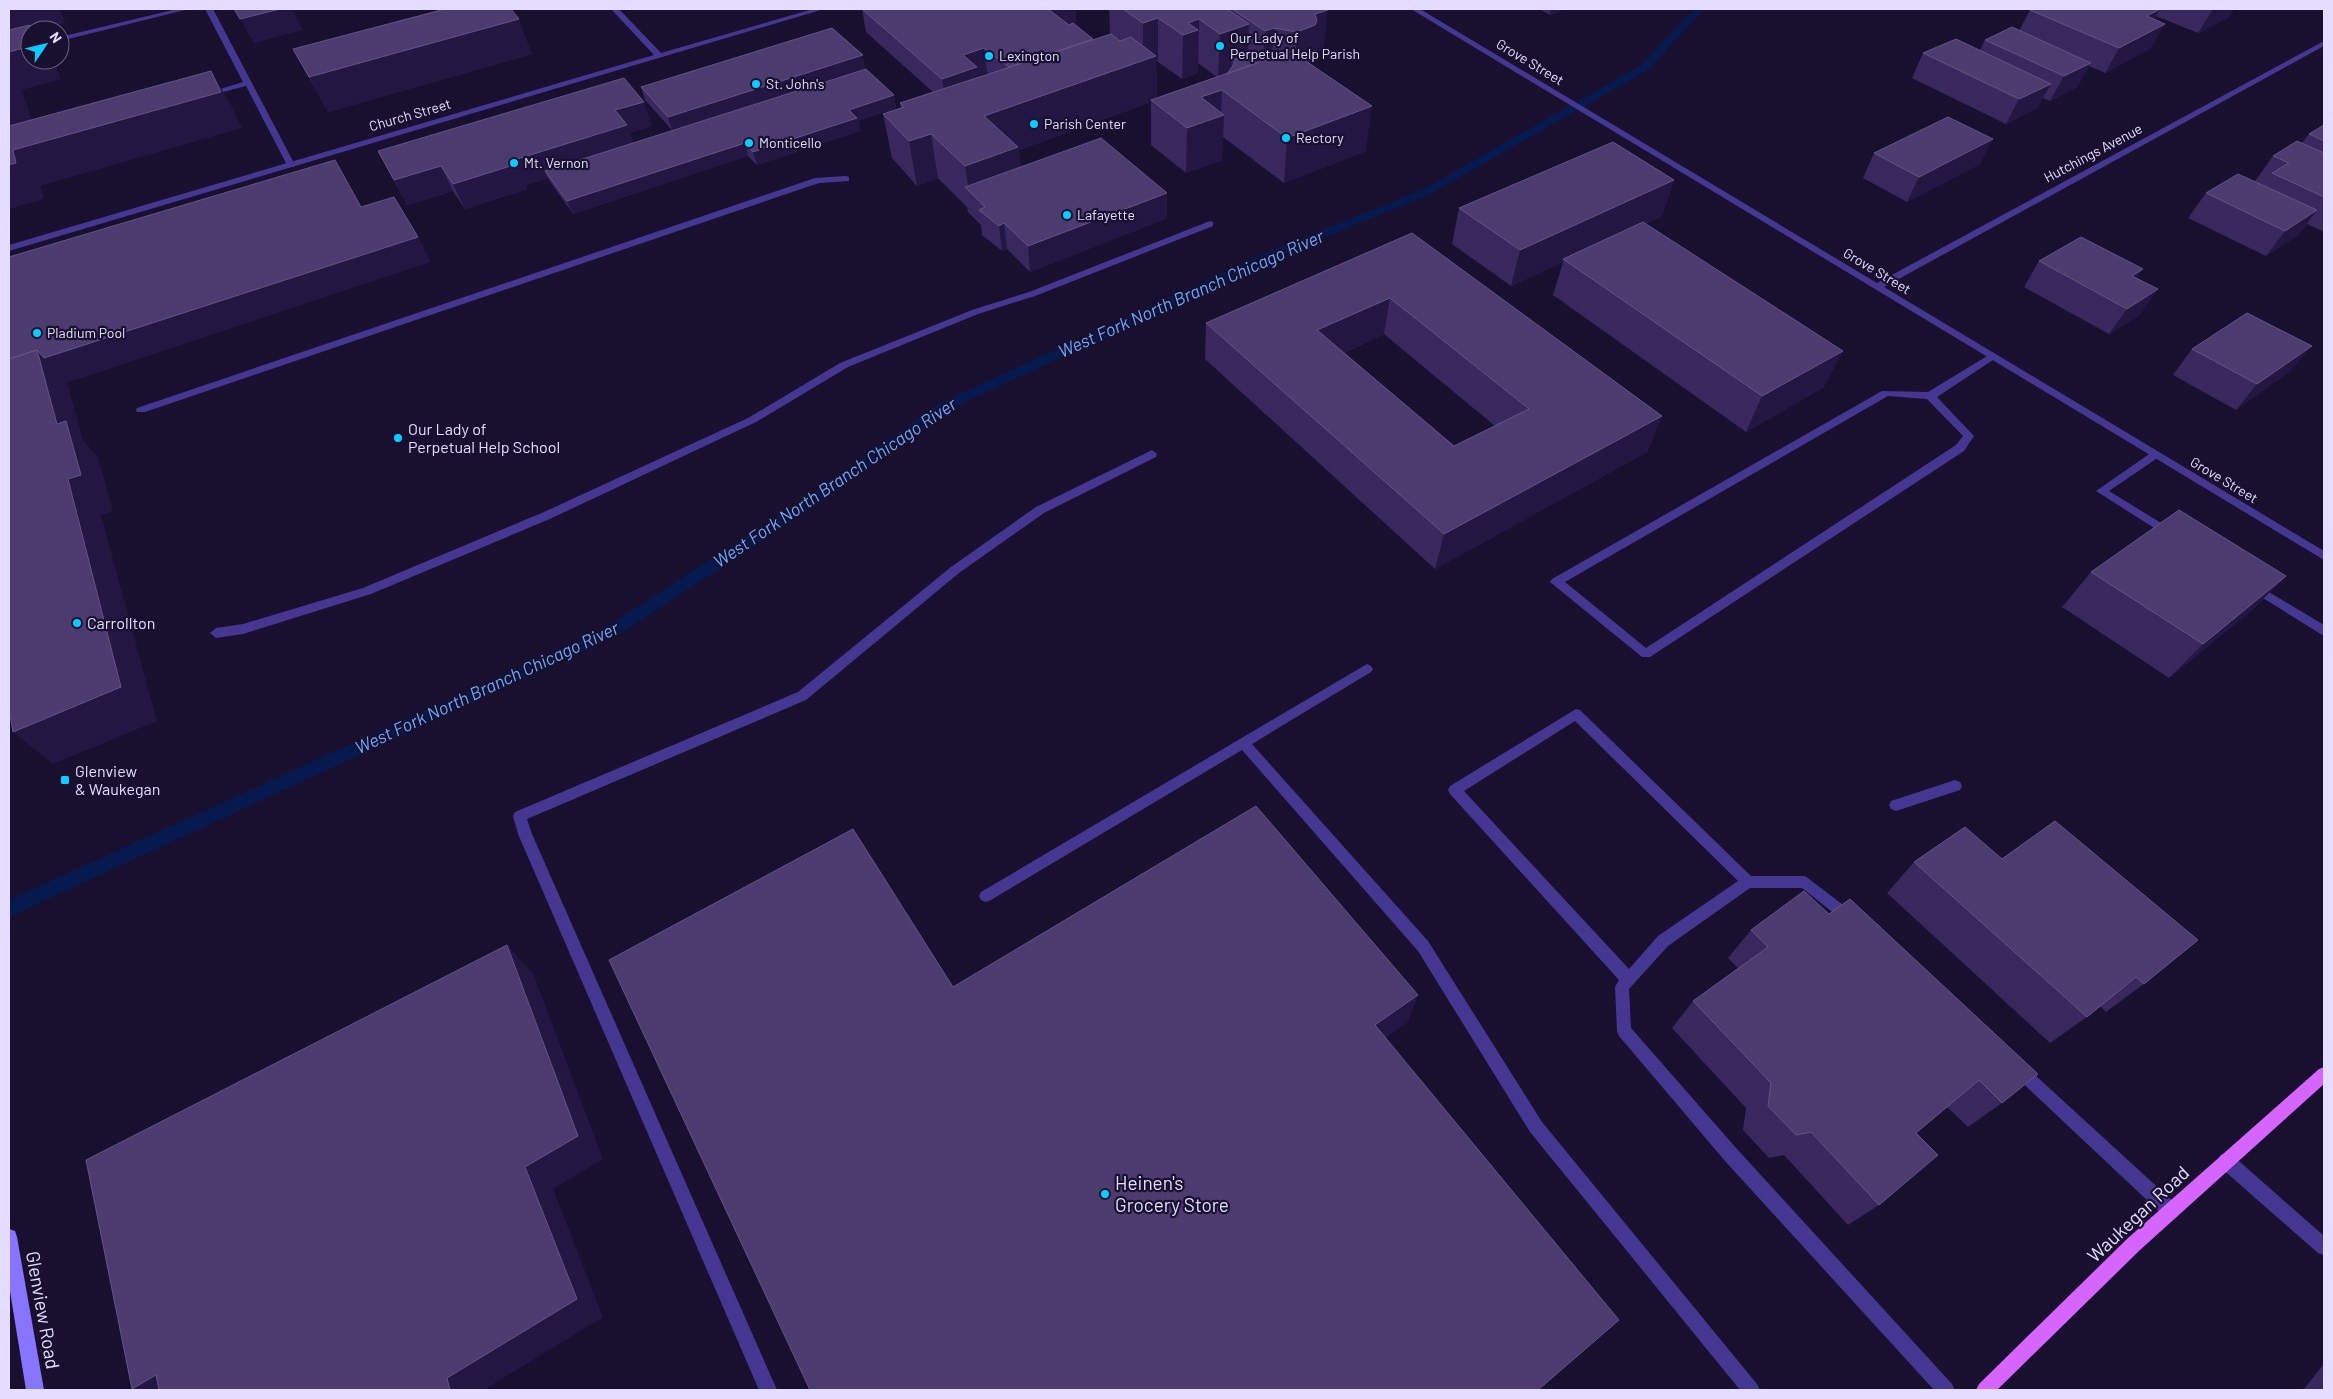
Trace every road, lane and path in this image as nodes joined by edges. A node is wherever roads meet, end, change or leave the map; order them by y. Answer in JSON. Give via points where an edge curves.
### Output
{"nodes":[{"id":1,"x":185,"y":9,"type":"edge"},
{"id":2,"x":209,"y":9,"type":"edge"},
{"id":3,"x":616,"y":9,"type":"edge"},
{"id":4,"x":820,"y":9,"type":"edge"},
{"id":5,"x":1415,"y":9,"type":"edge"},
{"id":6,"x":70,"y":37,"type":"edge"},
{"id":7,"x":2324,"y":43,"type":"edge"},
{"id":8,"x":659,"y":56,"type":"junction"},
{"id":9,"x":249,"y":83,"type":"junction"},
{"id":10,"x":201,"y":96,"type":"edge"},
{"id":11,"x":291,"y":165,"type":"junction"},
{"id":12,"x":846,"y":178,"type":"dead end"},
{"id":13,"x":1210,"y":224,"type":"dead end"},
{"id":14,"x":9,"y":248,"type":"edge"},
{"id":15,"x":1876,"y":287,"type":"junction"},
{"id":16,"x":1992,"y":356,"type":"junction"},
{"id":17,"x":1930,"y":396,"type":"junction"},
{"id":18,"x":142,"y":410,"type":"dead end"},
{"id":19,"x":1152,"y":454,"type":"dead end"},
{"id":20,"x":2154,"y":454,"type":"junction"},
{"id":21,"x":2184,"y":543,"type":"edge"},
{"id":22,"x":2324,"y":556,"type":"edge"},
{"id":23,"x":2242,"y":579,"type":"edge"},
{"id":24,"x":2324,"y":631,"type":"edge"},
{"id":25,"x":216,"y":633,"type":"dead end"},
{"id":26,"x":1367,"y":669,"type":"dead end"},
{"id":27,"x":1244,"y":743,"type":"junction"},
{"id":28,"x":1955,"y":786,"type":"dead end"},
{"id":29,"x":1896,"y":805,"type":"dead end"},
{"id":30,"x":1748,"y":882,"type":"junction"},
{"id":31,"x":986,"y":896,"type":"dead end"},
{"id":32,"x":1865,"y":930,"type":"edge"},
{"id":33,"x":1629,"y":980,"type":"junction"},
{"id":34,"x":2004,"y":1056,"type":"edge"},
{"id":35,"x":2324,"y":1074,"type":"edge"},
{"id":36,"x":2226,"y":1161,"type":"junction"},
{"id":37,"x":2171,"y":1211,"type":"junction"},
{"id":38,"x":9,"y":1237,"type":"edge"},
{"id":39,"x":2324,"y":1247,"type":"edge"},
{"id":40,"x":35,"y":1390,"type":"edge"},
{"id":41,"x":768,"y":1390,"type":"edge"},
{"id":42,"x":1752,"y":1390,"type":"edge"},
{"id":43,"x":1946,"y":1390,"type":"edge"},
{"id":44,"x":1986,"y":1390,"type":"edge"}],
"edges":[{"from":1,"to":6,"type":"street"},
{"from":2,"to":9,"type":"street"},
{"from":3,"to":8,"type":"street"},
{"from":4,"to":8,"type":"street","name":"Church Street"},
{"from":5,"to":15,"type":"street","name":"Grove Street"},
{"from":7,"to":15,"type":"street","name":"Hutchings Avenue"},
{"from":8,"to":11,"type":"street","name":"Church Street"},
{"from":9,"to":10,"type":"street"},
{"from":9,"to":11,"type":"street"},
{"from":11,"to":14,"type":"street","name":"Church Street"},
{"from":12,"to":18,"type":"street","via":[[818,180]]},
{"from":13,"to":25,"type":"street","via":[[1032,294],[975,312],[844,366],[752,420],[548,515],[367,591],[243,629]]},
{"from":15,"to":16,"type":"street","name":"Grove Street"},
{"from":16,"to":17,"type":"street"},
{"from":16,"to":20,"type":"street","name":"Grove Street"},
{"from":17,"to":17,"type":"street","via":[[1969,436],[1960,448],[1646,654],[1556,582],[1886,393]]},
{"from":19,"to":41,"type":"street","via":[[1040,510],[955,570],[802,696],[520,816],[525,834]]},
{"from":20,"to":21,"type":"street","via":[[2101,492]]},
{"from":20,"to":22,"type":"street","name":"Grove Street"},
{"from":23,"to":24,"type":"street"},
{"from":26,"to":27,"type":"street"},
{"from":27,"to":31,"type":"street"},
{"from":27,"to":42,"type":"street","via":[[1423,946],[1536,1128]]},
{"from":28,"to":29,"type":"street"},
{"from":30,"to":32,"type":"street","via":[[1805,882]]},
{"from":30,"to":33,"type":"street","via":[[1663,941]]},
{"from":30,"to":33,"type":"street","via":[[1576,714],[1455,790]]},
{"from":33,"to":43,"type":"street","via":[[1622,987],[1624,1031],[1731,1155]]},
{"from":34,"to":37,"type":"street"},
{"from":35,"to":36,"type":"main road","name":"Waukegan Road"},
{"from":36,"to":37,"type":"main road","name":"Waukegan Road"},
{"from":36,"to":39,"type":"street"},
{"from":37,"to":44,"type":"main road","name":"Waukegan Road"},
{"from":38,"to":40,"type":"main road","name":"Glenview Road"}]}
